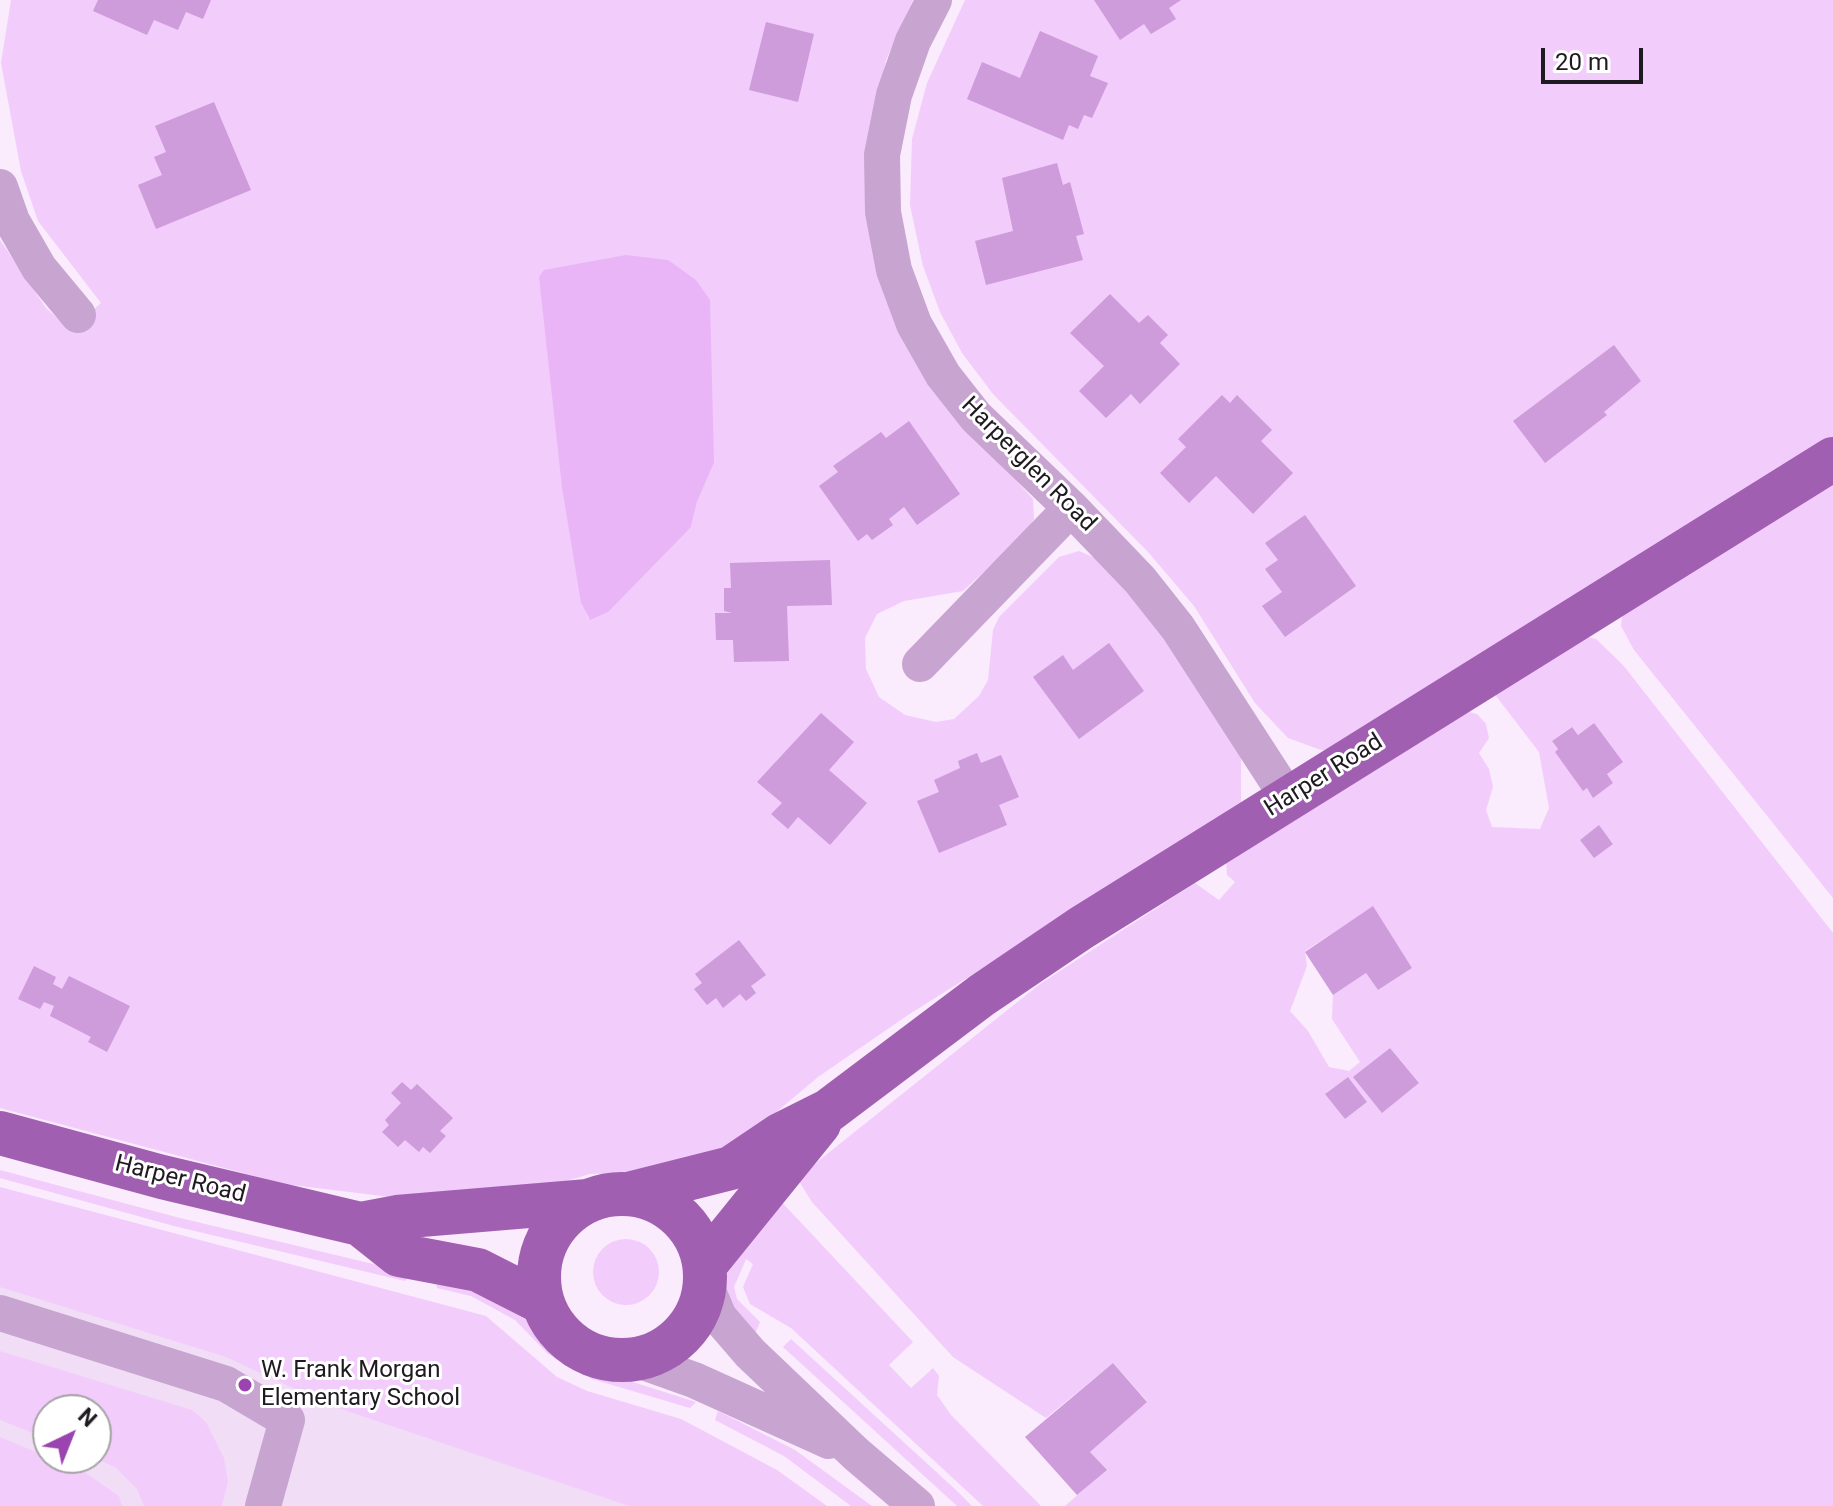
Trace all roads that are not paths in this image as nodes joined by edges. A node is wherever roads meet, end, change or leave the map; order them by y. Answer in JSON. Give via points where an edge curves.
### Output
{"nodes":[{"id":1,"x":934,"y":0,"type":"edge"},
{"id":2,"x":0,"y":187,"type":"edge"},
{"id":3,"x":78,"y":315,"type":"dead end"},
{"id":4,"x":1833,"y":459,"type":"edge"},
{"id":5,"x":1071,"y":508,"type":"junction"},
{"id":6,"x":920,"y":664,"type":"dead end"},
{"id":7,"x":1288,"y":798,"type":"junction"},
{"id":8,"x":828,"y":1111,"type":"junction"},
{"id":9,"x":0,"y":1133,"type":"edge"},
{"id":10,"x":608,"y":1197,"type":"junction"},
{"id":11,"x":360,"y":1224,"type":"junction"},
{"id":12,"x":705,"y":1275,"type":"junction"},
{"id":13,"x":543,"y":1303,"type":"junction"},
{"id":14,"x":0,"y":1313,"type":"edge"},
{"id":15,"x":635,"y":1359,"type":"junction"},
{"id":16,"x":856,"y":1454,"type":"junction"},
{"id":17,"x":263,"y":1506,"type":"edge"},
{"id":18,"x":917,"y":1506,"type":"edge"}],
"edges":[{"from":1,"to":5,"type":"street","name":"Harperglen Road","via":[[894,95],[882,155],[883,212],[894,270],[914,324],[943,375],[976,417]]},
{"from":2,"to":3,"type":"street","via":[[39,268]]},
{"from":4,"to":7,"type":"main road","name":"Harper Road"},
{"from":5,"to":6,"type":"street"},
{"from":5,"to":7,"type":"street","name":"Harperglen Road","via":[[1178,628]]},
{"from":7,"to":8,"type":"main road","name":"Harper Road","via":[[982,995]]},
{"from":8,"to":10,"type":"main road","name":"Harper Road","via":[[731,1168]]},
{"from":8,"to":12,"type":"main road","name":"Harper Road"},
{"from":9,"to":11,"type":"main road","name":"Harper Road"},
{"from":10,"to":11,"type":"main road","name":"Harper Road"},
{"from":10,"to":12,"type":"main road","via":[[650,1199],[670,1209],[698,1244]]},
{"from":10,"to":13,"type":"main road","via":[[568,1214],[552,1232],[542,1255]]},
{"from":11,"to":13,"type":"main road","name":"Harper Road","via":[[399,1255],[478,1270]]},
{"from":12,"to":15,"type":"main road","via":[[700,1305],[683,1333]]},
{"from":12,"to":16,"type":"street","via":[[719,1317]]},
{"from":13,"to":15,"type":"main road","via":[[569,1341],[612,1360]]},
{"from":14,"to":17,"type":"street","via":[[226,1384],[287,1420]]},
{"from":15,"to":16,"type":"street","via":[[694,1380]]},
{"from":16,"to":18,"type":"street"}]}
